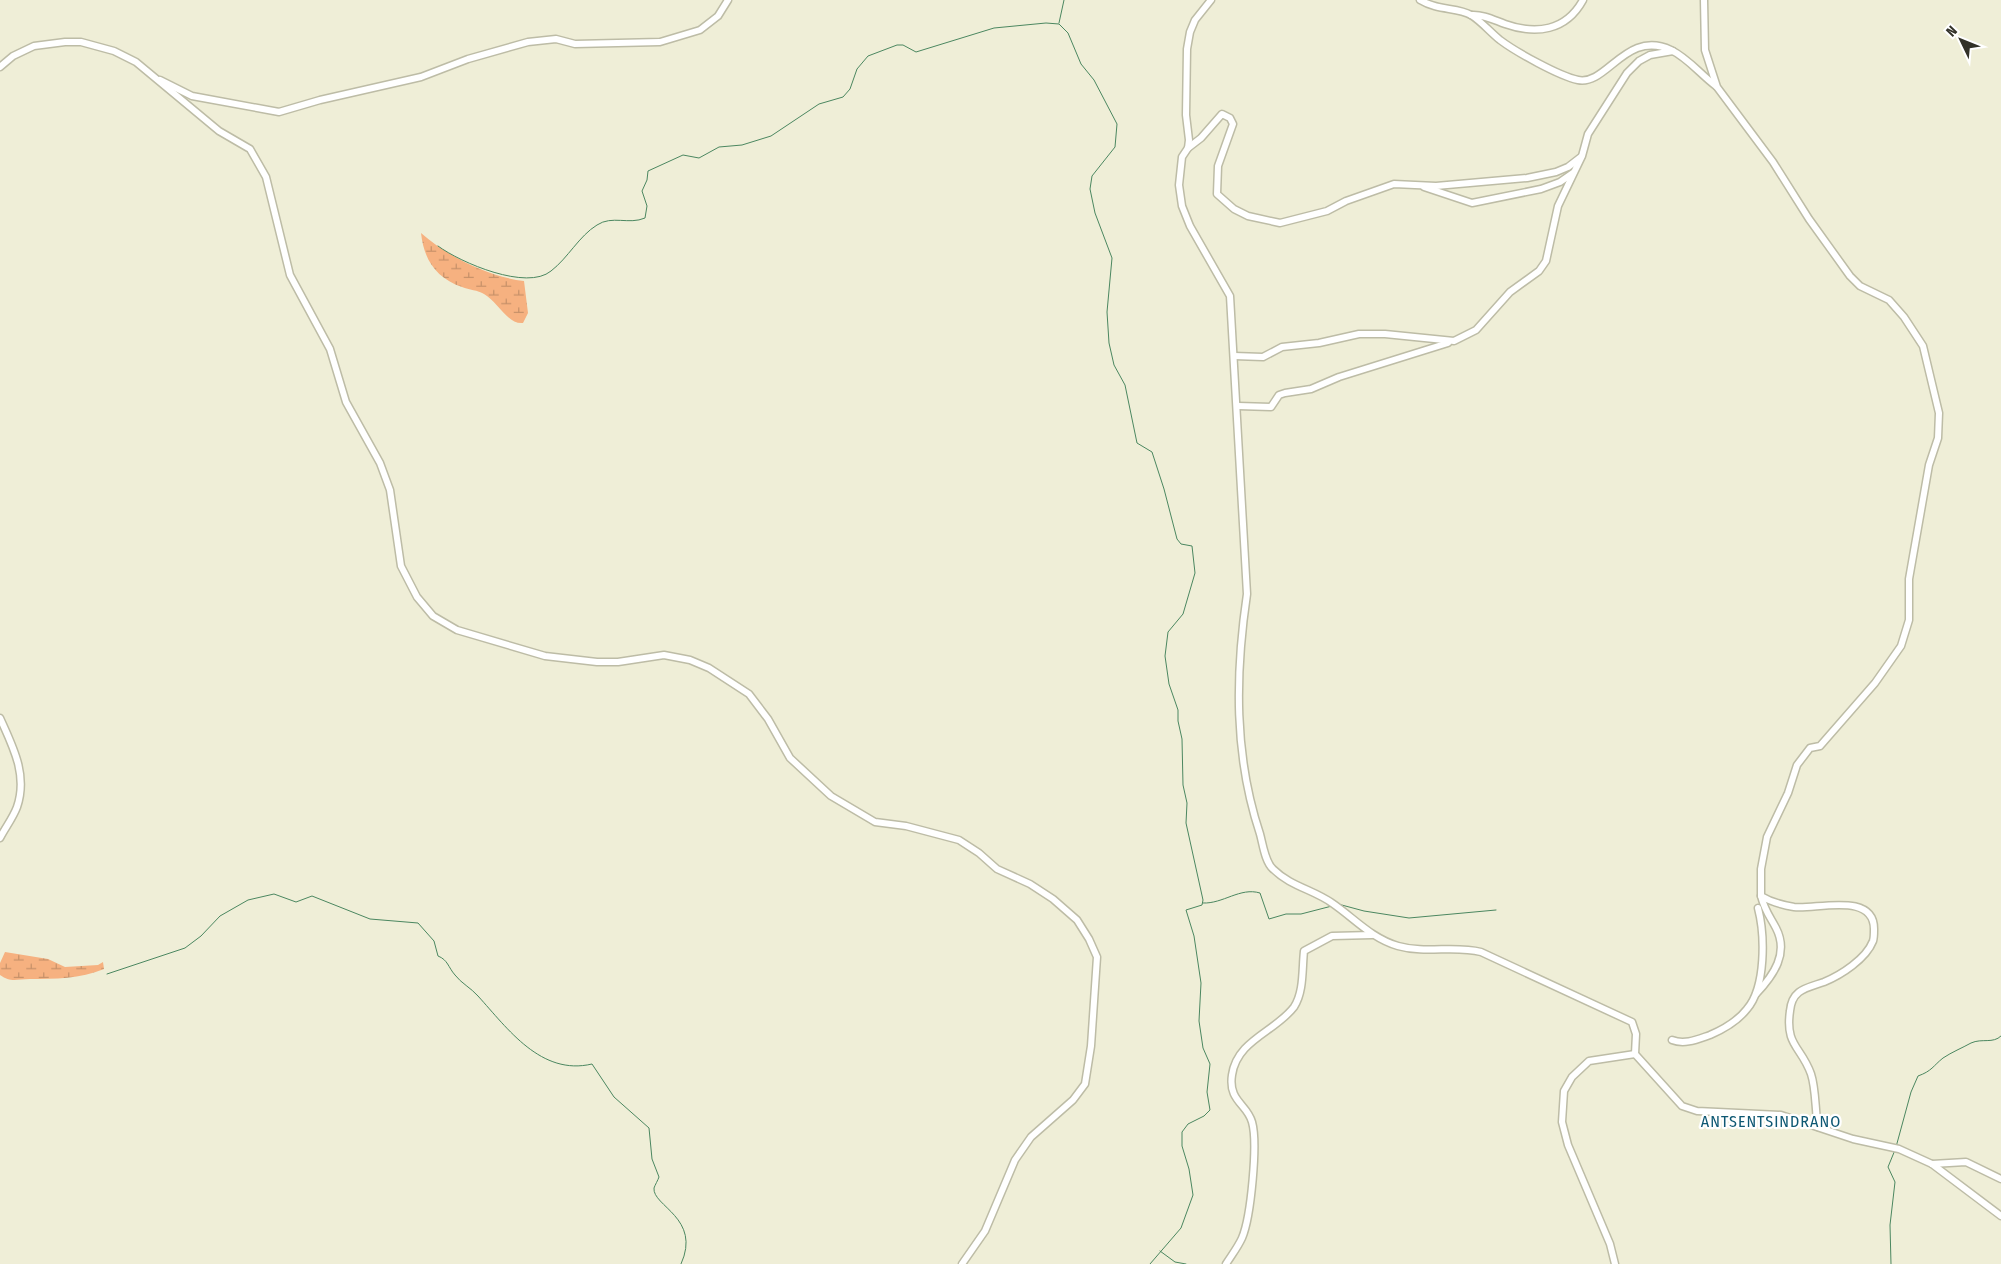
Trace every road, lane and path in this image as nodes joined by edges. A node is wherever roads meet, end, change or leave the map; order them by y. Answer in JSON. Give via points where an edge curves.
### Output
{"nodes":[{"id":1,"x":728,"y":0,"type":"edge"},
{"id":2,"x":1212,"y":0,"type":"edge"},
{"id":3,"x":1420,"y":0,"type":"edge"},
{"id":4,"x":1583,"y":0,"type":"edge"},
{"id":5,"x":1704,"y":0,"type":"edge"},
{"id":6,"x":1471,"y":15,"type":"junction"},
{"id":7,"x":1673,"y":51,"type":"junction"},
{"id":8,"x":0,"y":67,"type":"edge"},
{"id":9,"x":155,"y":77,"type":"junction"},
{"id":10,"x":1717,"y":87,"type":"junction"},
{"id":11,"x":1188,"y":148,"type":"junction"},
{"id":12,"x":1582,"y":156,"type":"junction"},
{"id":13,"x":1575,"y":171,"type":"junction"},
{"id":14,"x":1416,"y":184,"type":"junction"},
{"id":15,"x":1454,"y":341,"type":"junction"},
{"id":16,"x":1234,"y":356,"type":"junction"},
{"id":17,"x":1238,"y":406,"type":"junction"},
{"id":18,"x":0,"y":718,"type":"edge"},
{"id":19,"x":0,"y":838,"type":"edge"},
{"id":20,"x":1761,"y":896,"type":"junction"},
{"id":21,"x":1758,"y":908,"type":"dead end"},
{"id":22,"x":1372,"y":935,"type":"junction"},
{"id":23,"x":1755,"y":994,"type":"junction"},
{"id":24,"x":1672,"y":1040,"type":"dead end"},
{"id":25,"x":1635,"y":1054,"type":"junction"},
{"id":26,"x":1818,"y":1127,"type":"junction"},
{"id":27,"x":1932,"y":1164,"type":"junction"},
{"id":28,"x":2001,"y":1179,"type":"edge"},
{"id":29,"x":2001,"y":1216,"type":"edge"},
{"id":30,"x":962,"y":1264,"type":"edge"},
{"id":31,"x":1226,"y":1264,"type":"edge"},
{"id":32,"x":1615,"y":1264,"type":"edge"}],
"edges":[{"from":1,"to":9,"type":"street","via":[[718,16],[700,30],[660,42],[575,44],[556,39],[528,42],[421,77],[279,112],[192,96]]},
{"from":2,"to":11,"type":"street","via":[[1195,20],[1188,41]]},
{"from":3,"to":6,"type":"street","via":[[1438,9]]},
{"from":4,"to":6,"type":"street","via":[[1564,22],[1550,30],[1536,31],[1478,14]]},
{"from":5,"to":10,"type":"street","via":[[1705,50]]},
{"from":6,"to":7,"type":"street","via":[[1501,41],[1532,60],[1578,80],[1595,77],[1634,49],[1653,46]]},
{"from":7,"to":10,"type":"street"},
{"from":7,"to":12,"type":"street","via":[[1639,60],[1627,73],[1588,134]]},
{"from":8,"to":9,"type":"street","via":[[13,56],[34,46],[81,42],[114,51]]},
{"from":9,"to":30,"type":"street","via":[[220,131],[246,145],[257,159],[266,177],[290,275],[330,349],[346,402],[380,463],[390,490],[401,566],[417,597],[433,616],[456,630],[545,656],[618,662],[664,655],[690,660],[708,668],[749,694],[790,758],[852,811],[876,822],[959,840],[997,868],[1053,899],[1077,920],[1097,957],[1085,1084],[1074,1100],[1031,1137],[1015,1160],[985,1231]]},
{"from":10,"to":20,"type":"street","via":[[1773,162],[1850,276],[1860,286],[1889,300],[1904,316],[1923,346],[1939,413],[1938,438],[1927,474],[1909,579],[1909,620],[1901,646],[1875,684],[1820,746],[1810,748],[1797,765],[1788,793],[1766,837]]},
{"from":11,"to":14,"type":"street","via":[[1222,114],[1230,118],[1233,124],[1218,166],[1217,194],[1248,216],[1280,223],[1327,211],[1394,184]]},
{"from":11,"to":16,"type":"street","via":[[1182,157],[1179,185],[1182,206],[1230,296]]},
{"from":12,"to":13,"type":"street"},
{"from":12,"to":14,"type":"street","via":[[1564,169],[1527,178],[1446,185]]},
{"from":13,"to":14,"type":"street","via":[[1560,182],[1541,189],[1472,203]]},
{"from":13,"to":15,"type":"street","via":[[1558,206],[1546,261],[1539,271],[1510,292],[1476,330]]},
{"from":15,"to":16,"type":"street","via":[[1359,334],[1282,347],[1263,357]]},
{"from":15,"to":17,"type":"street","via":[[1311,389],[1285,393],[1271,407]]},
{"from":16,"to":17,"type":"street"},
{"from":17,"to":22,"type":"street","via":[[1247,594],[1241,632],[1238,734],[1246,786],[1272,868],[1297,885],[1316,892]]},
{"from":18,"to":19,"type":"street","via":[[18,757],[22,786],[17,808]]},
{"from":20,"to":23,"type":"street","via":[[1765,913],[1781,941],[1782,952],[1776,966]]},
{"from":20,"to":26,"type":"street","via":[[1795,907],[1820,904],[1862,908],[1869,912],[1874,922],[1874,941],[1864,954],[1847,970],[1806,986],[1794,995],[1790,1006],[1788,1025],[1791,1040],[1811,1074]]},
{"from":21,"to":23,"type":"street","via":[[1764,953]]},
{"from":22,"to":25,"type":"street","via":[[1398,946],[1426,951],[1468,949],[1481,952],[1632,1022],[1636,1034]]},
{"from":22,"to":31,"type":"street","via":[[1332,936],[1304,951],[1300,991],[1294,1006],[1280,1021],[1252,1040],[1235,1061],[1231,1077],[1235,1099],[1252,1119],[1255,1136],[1252,1184],[1242,1237]]},
{"from":23,"to":24,"type":"street","via":[[1749,1008],[1724,1029],[1696,1040]]},
{"from":25,"to":26,"type":"street","via":[[1682,1106],[1697,1111],[1781,1115]]},
{"from":25,"to":32,"type":"street","via":[[1589,1061],[1572,1076],[1564,1091],[1562,1122],[1568,1146],[1610,1244]]},
{"from":26,"to":27,"type":"street","via":[[1896,1148]]},
{"from":27,"to":28,"type":"street","via":[[1966,1162]]},
{"from":27,"to":29,"type":"street"}]}
